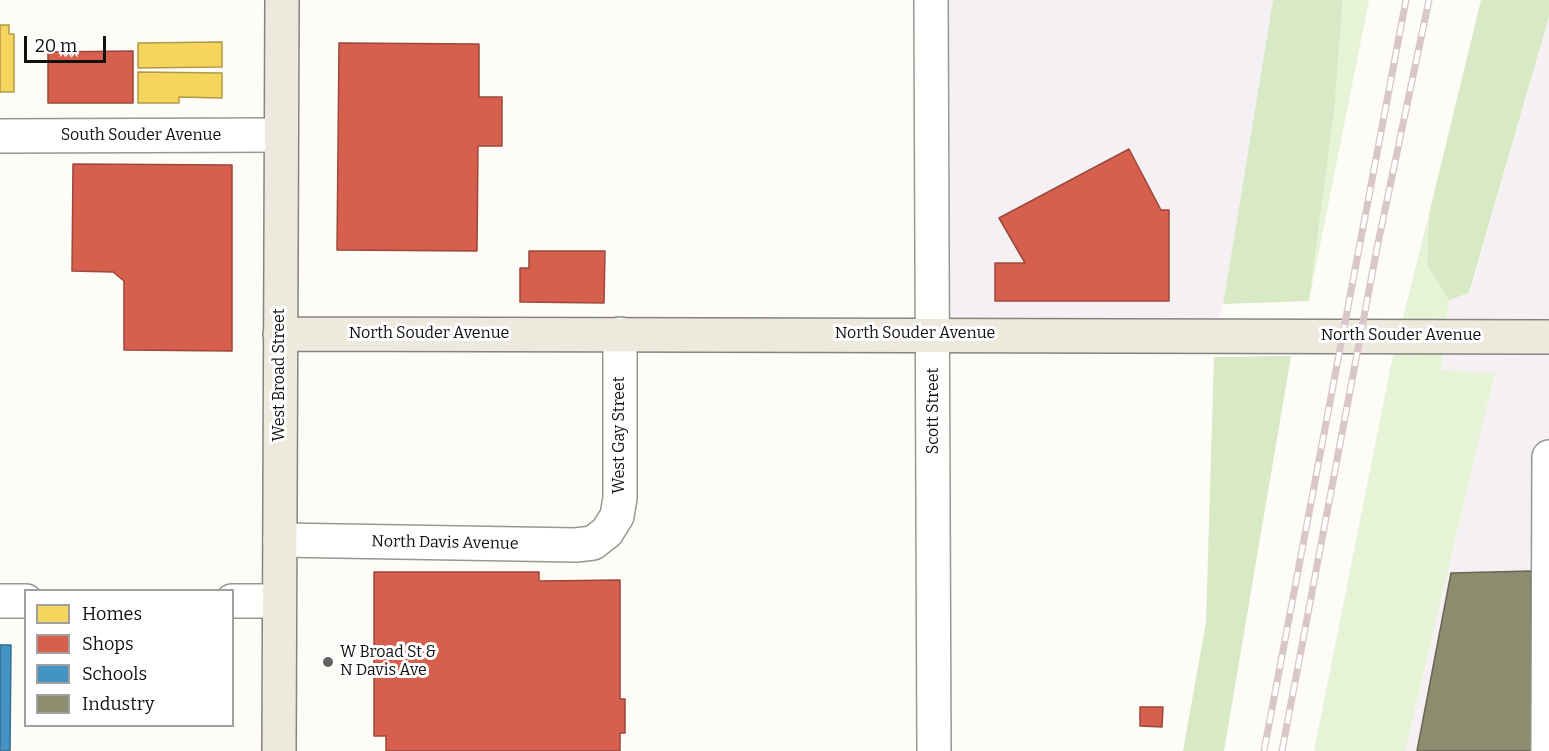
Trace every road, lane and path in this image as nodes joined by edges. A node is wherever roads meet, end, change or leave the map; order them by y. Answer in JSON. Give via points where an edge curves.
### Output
{"nodes":[{"id":1,"x":282,"y":0,"type":"edge"},
{"id":2,"x":931,"y":0,"type":"edge"},
{"id":3,"x":0,"y":135,"type":"edge"},
{"id":4,"x":281,"y":135,"type":"junction"},
{"id":5,"x":280,"y":334,"type":"junction"},
{"id":6,"x":620,"y":334,"type":"junction"},
{"id":7,"x":932,"y":334,"type":"junction"},
{"id":8,"x":1549,"y":337,"type":"edge"},
{"id":9,"x":1549,"y":458,"type":"edge"},
{"id":10,"x":607,"y":532,"type":"joint"},
{"id":11,"x":280,"y":540,"type":"junction"},
{"id":12,"x":0,"y":601,"type":"edge"},
{"id":13,"x":24,"y":601,"type":"edge"},
{"id":14,"x":234,"y":601,"type":"edge"},
{"id":15,"x":279,"y":601,"type":"junction"},
{"id":16,"x":279,"y":751,"type":"edge"},
{"id":17,"x":934,"y":751,"type":"edge"},
{"id":18,"x":1548,"y":751,"type":"edge"}],
"edges":[{"from":1,"to":4,"type":"main road","name":"West Broad Street"},
{"from":2,"to":7,"type":"street","name":"Scott Street"},
{"from":3,"to":4,"type":"street","name":"South Souder Avenue"},
{"from":4,"to":5,"type":"main road","name":"West Broad Street"},
{"from":5,"to":6,"type":"main road","name":"North Souder Avenue"},
{"from":5,"to":11,"type":"main road","name":"West Broad Street"},
{"from":6,"to":7,"type":"main road","name":"North Souder Avenue"},
{"from":6,"to":10,"type":"street","name":"West Gay Street","via":[[620,498],[617,516]]},
{"from":7,"to":8,"type":"main road","name":"North Souder Avenue"},
{"from":7,"to":17,"type":"street","name":"Scott Street"},
{"from":9,"to":18,"type":"street"},
{"from":10,"to":11,"type":"street","name":"North Davis Avenue","via":[[593,543],[576,545]]},
{"from":11,"to":15,"type":"main road","name":"West Broad Street"},
{"from":12,"to":13,"type":"street"},
{"from":14,"to":15,"type":"street"},
{"from":15,"to":16,"type":"main road","name":"West Broad Street"}]}
